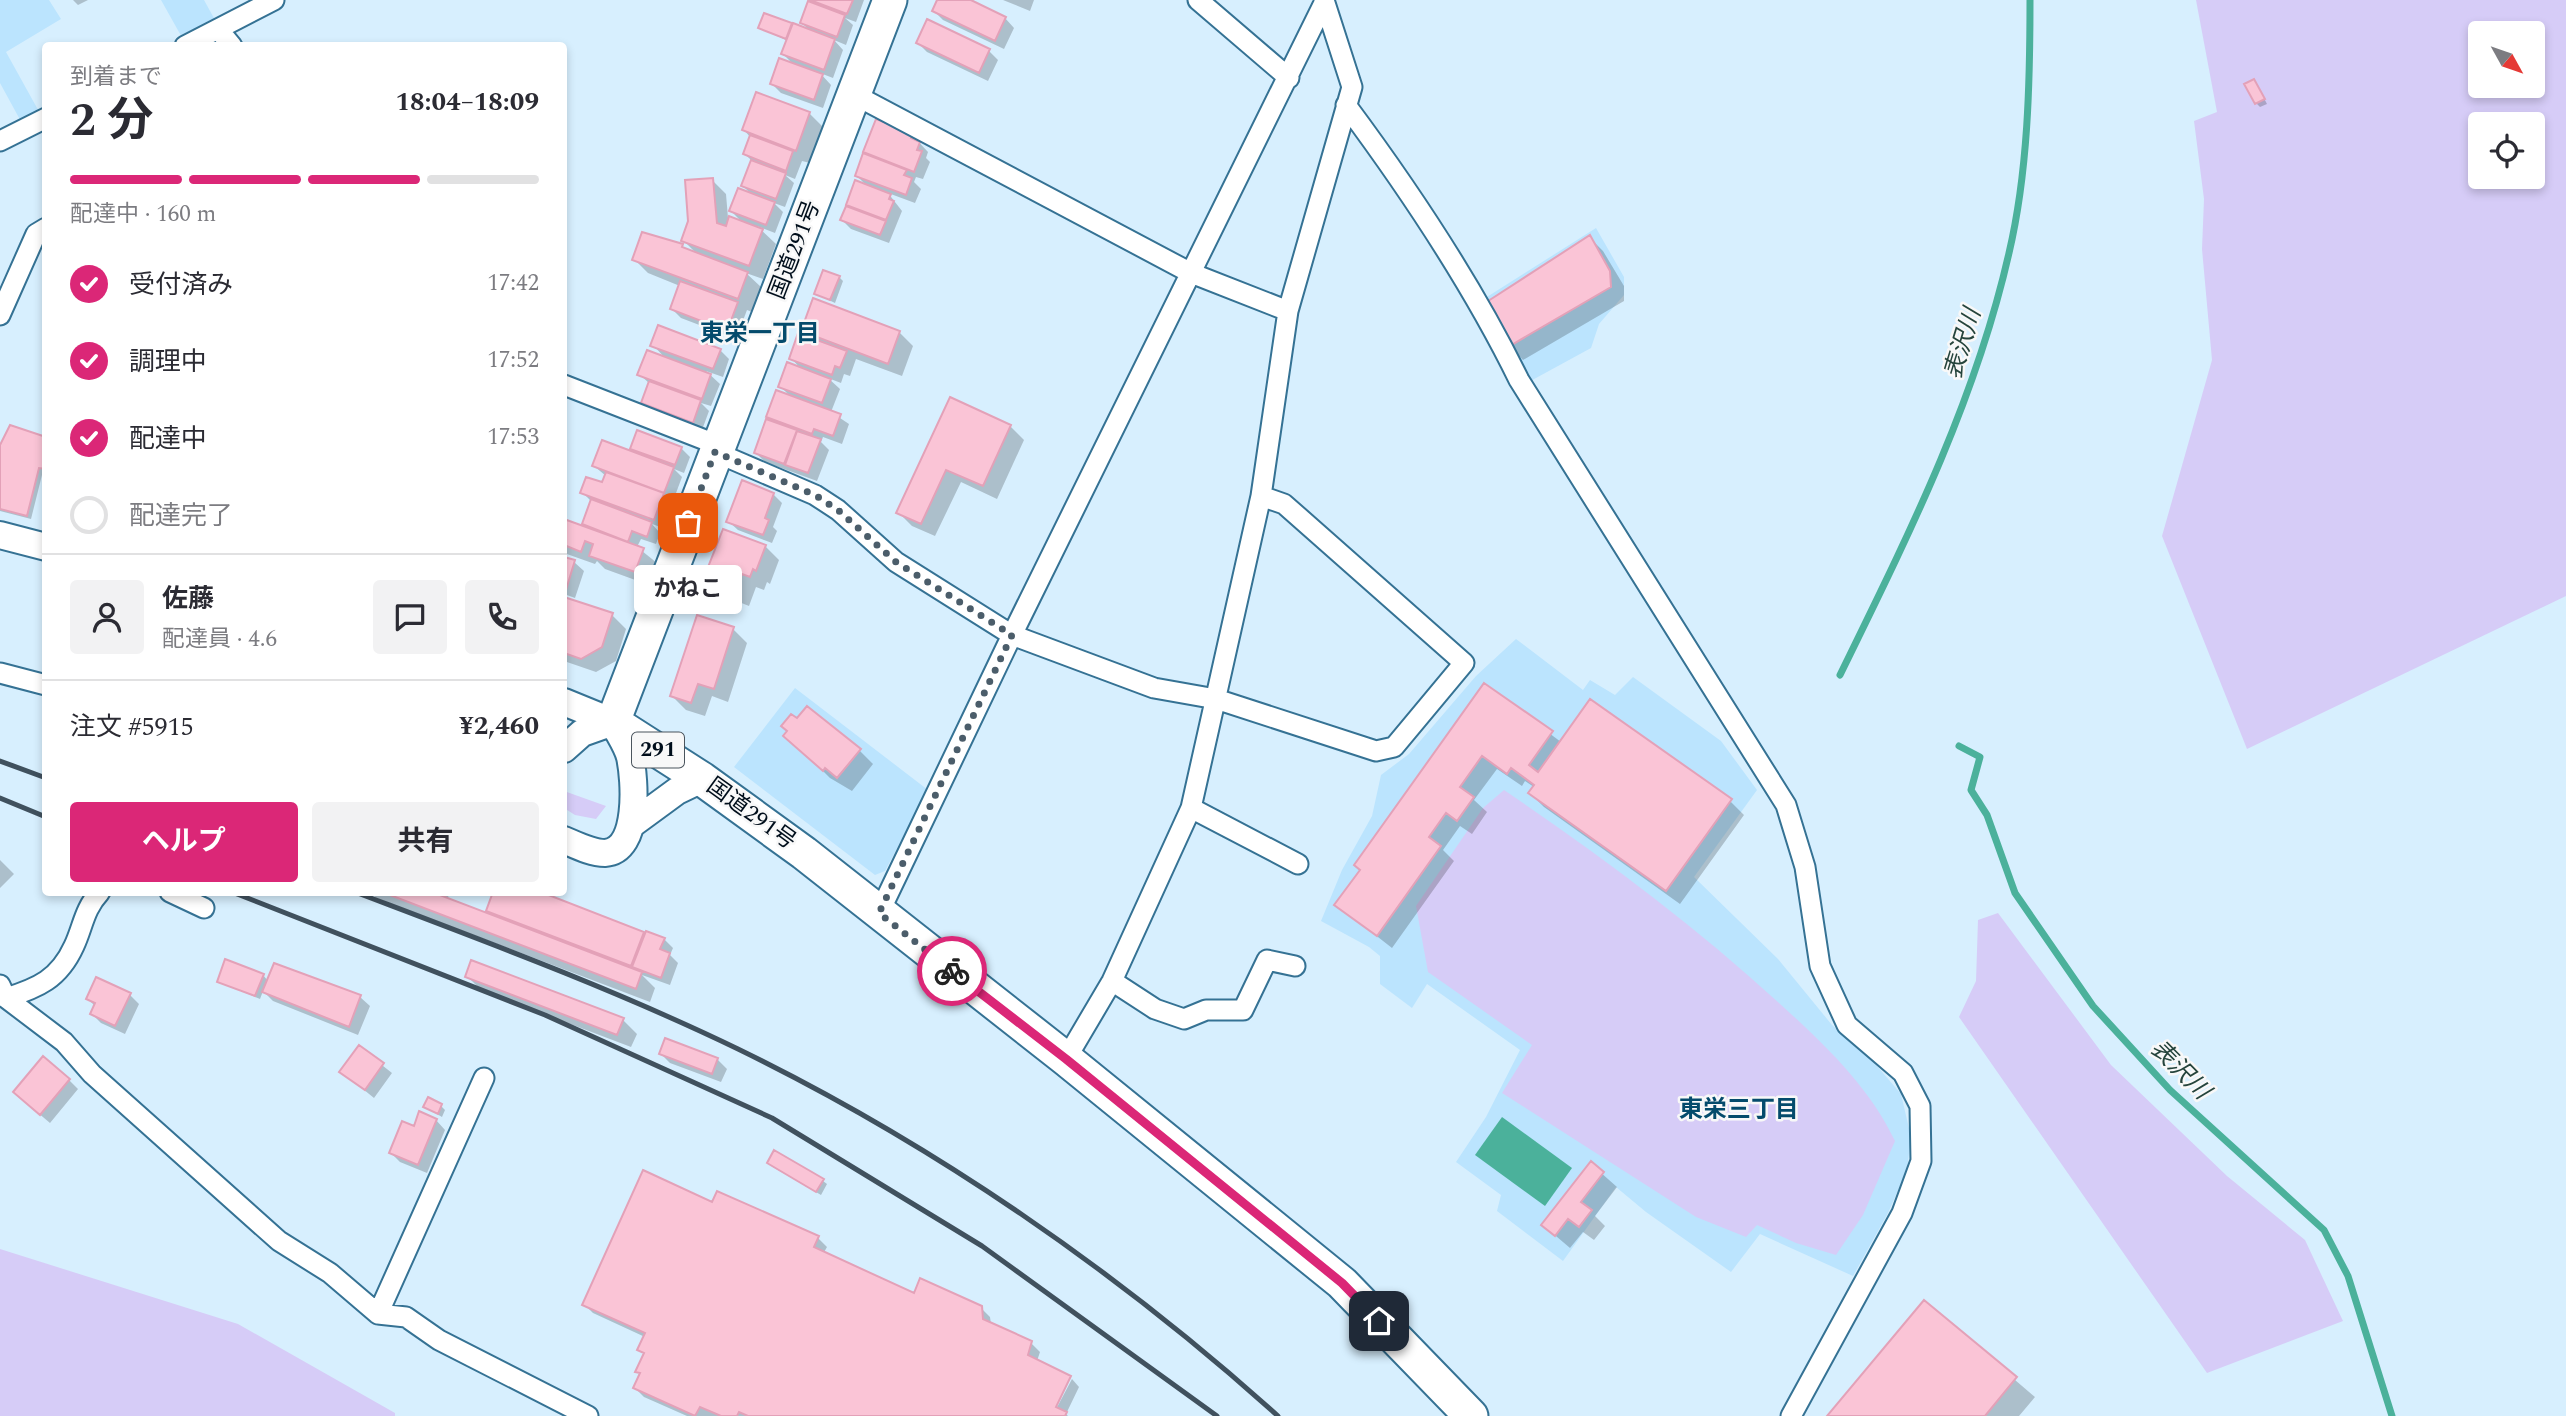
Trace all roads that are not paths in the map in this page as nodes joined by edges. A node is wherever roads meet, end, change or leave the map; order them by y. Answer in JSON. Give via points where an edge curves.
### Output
{"nodes":[{"id":1,"x":274,"y":0,"type":"edge"},
{"id":2,"x":890,"y":0,"type":"edge"},
{"id":3,"x":1198,"y":0,"type":"edge"},
{"id":4,"x":1324,"y":2,"type":"edge"},
{"id":5,"x":218,"y":29,"type":"junction"},
{"id":6,"x":193,"y":42,"type":"edge"},
{"id":7,"x":229,"y":42,"type":"edge"},
{"id":8,"x":1289,"y":78,"type":"junction"},
{"id":9,"x":855,"y":95,"type":"junction"},
{"id":10,"x":1346,"y":105,"type":"junction"},
{"id":11,"x":42,"y":120,"type":"edge"},
{"id":12,"x":0,"y":141,"type":"edge"},
{"id":13,"x":42,"y":230,"type":"edge"},
{"id":14,"x":1191,"y":273,"type":"junction"},
{"id":15,"x":1289,"y":312,"type":"junction"},
{"id":16,"x":0,"y":314,"type":"edge"},
{"id":17,"x":567,"y":386,"type":"edge"},
{"id":18,"x":716,"y":449,"type":"junction"},
{"id":19,"x":1261,"y":495,"type":"junction"},
{"id":20,"x":0,"y":535,"type":"edge"},
{"id":21,"x":42,"y":546,"type":"edge"},
{"id":22,"x":1012,"y":635,"type":"junction"},
{"id":23,"x":0,"y":673,"type":"edge"},
{"id":24,"x":42,"y":684,"type":"edge"},
{"id":25,"x":1216,"y":699,"type":"junction"},
{"id":26,"x":567,"y":703,"type":"edge"},
{"id":27,"x":612,"y":722,"type":"junction"},
{"id":28,"x":567,"y":746,"type":"edge"},
{"id":29,"x":702,"y":779,"type":"junction"},
{"id":30,"x":1191,"y":807,"type":"junction"},
{"id":31,"x":632,"y":824,"type":"junction"},
{"id":32,"x":567,"y":842,"type":"edge"},
{"id":33,"x":1298,"y":864,"type":"dead end"},
{"id":34,"x":96,"y":896,"type":"edge"},
{"id":35,"x":178,"y":896,"type":"edge"},
{"id":36,"x":204,"y":908,"type":"dead end"},
{"id":37,"x":879,"y":913,"type":"junction"},
{"id":38,"x":1295,"y":966,"type":"dead end"},
{"id":39,"x":1112,"y":981,"type":"junction"},
{"id":40,"x":3,"y":992,"type":"edge"},
{"id":41,"x":1066,"y":1059,"type":"junction"},
{"id":42,"x":484,"y":1078,"type":"dead end"},
{"id":43,"x":378,"y":1314,"type":"junction"},
{"id":44,"x":588,"y":1416,"type":"edge"},
{"id":45,"x":1471,"y":1416,"type":"edge"},
{"id":46,"x":1791,"y":1416,"type":"edge"}],
"edges":[{"from":1,"to":5,"type":"street"},
{"from":2,"to":9,"type":"highway","name":"国道291号","number":"291"},
{"from":3,"to":8,"type":"street"},
{"from":4,"to":8,"type":"street"},
{"from":4,"to":10,"type":"street","via":[[1352,87]]},
{"from":5,"to":6,"type":"street"},
{"from":5,"to":7,"type":"street"},
{"from":8,"to":14,"type":"street"},
{"from":9,"to":14,"type":"street"},
{"from":9,"to":18,"type":"highway","name":"国道291号","number":"291"},
{"from":10,"to":15,"type":"street"},
{"from":10,"to":46,"type":"street","via":[[1425,221],[1519,380],[1786,805],[1805,867],[1820,966],[1847,1026],[1903,1073],[1920,1106],[1921,1161],[1902,1213]]},
{"from":11,"to":12,"type":"street"},
{"from":13,"to":16,"type":"street","via":[[36,234]]},
{"from":14,"to":15,"type":"street"},
{"from":14,"to":22,"type":"street"},
{"from":15,"to":19,"type":"street"},
{"from":17,"to":18,"type":"street"},
{"from":18,"to":22,"type":"street","via":[[815,495],[896,562]]},
{"from":18,"to":27,"type":"highway","name":"国道291号","number":"291"},
{"from":19,"to":25,"type":"street"},
{"from":19,"to":25,"type":"street","via":[[1284,504],[1464,663],[1394,747],[1376,751]]},
{"from":20,"to":21,"type":"street"},
{"from":22,"to":25,"type":"street","via":[[1154,688]]},
{"from":22,"to":37,"type":"street"},
{"from":23,"to":24,"type":"street"},
{"from":25,"to":30,"type":"street"},
{"from":26,"to":27,"type":"street"},
{"from":27,"to":28,"type":"street","via":[[582,733]]},
{"from":27,"to":29,"type":"highway","name":"国道291号","number":"291"},
{"from":27,"to":31,"type":"street","via":[[629,755]]},
{"from":29,"to":31,"type":"street"},
{"from":29,"to":37,"type":"highway","name":"国道291号","number":"291"},
{"from":30,"to":33,"type":"street"},
{"from":30,"to":39,"type":"street"},
{"from":31,"to":32,"type":"street","via":[[626,839],[608,853]]},
{"from":34,"to":40,"type":"street","via":[[78,928],[75,945],[52,976],[42,986]]},
{"from":35,"to":36,"type":"street"},
{"from":37,"to":41,"type":"highway","name":"国道291号","number":"291"},
{"from":38,"to":39,"type":"street","via":[[1267,960],[1243,1010],[1206,1010],[1184,1019],[1155,1009]]},
{"from":39,"to":41,"type":"street"},
{"from":40,"to":43,"type":"street","via":[[64,1042],[92,1074],[279,1241],[330,1273]]},
{"from":41,"to":45,"type":"highway","name":"国道291号","number":"291","via":[[1342,1283]]},
{"from":42,"to":43,"type":"street"},
{"from":43,"to":44,"type":"street","via":[[406,1317],[439,1340]]}]}
